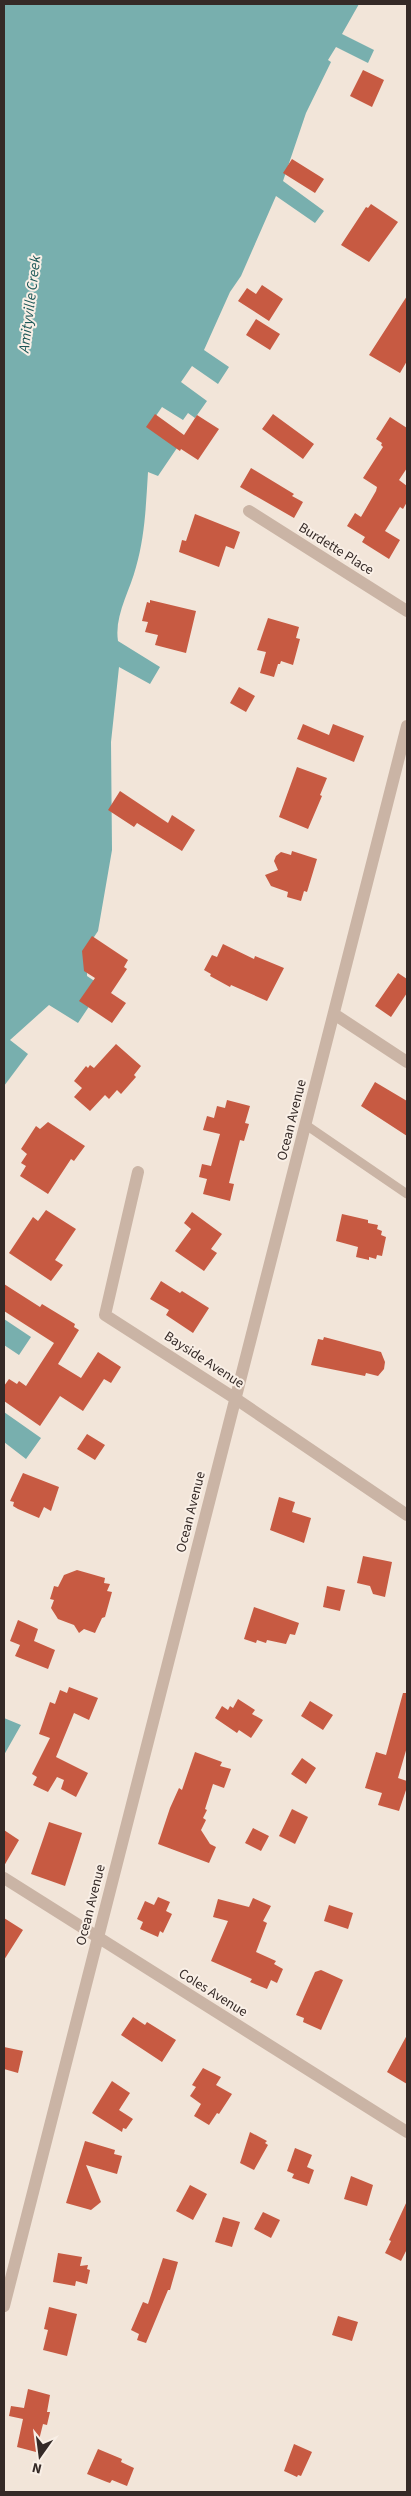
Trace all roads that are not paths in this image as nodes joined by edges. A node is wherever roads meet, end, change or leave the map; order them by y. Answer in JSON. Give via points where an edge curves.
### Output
{"nodes":[{"id":1,"x":249,"y":511,"type":"dead end"},
{"id":2,"x":407,"y":612,"type":"edge"},
{"id":3,"x":407,"y":726,"type":"edge"},
{"id":4,"x":334,"y":1014,"type":"junction"},
{"id":5,"x":407,"y":1062,"type":"edge"},
{"id":6,"x":306,"y":1125,"type":"junction"},
{"id":7,"x":138,"y":1172,"type":"dead end"},
{"id":8,"x":407,"y":1194,"type":"edge"},
{"id":9,"x":236,"y":1398,"type":"junction"},
{"id":10,"x":407,"y":1515,"type":"edge"},
{"id":11,"x":4,"y":1878,"type":"edge"},
{"id":12,"x":97,"y":1938,"type":"junction"},
{"id":13,"x":407,"y":2132,"type":"edge"},
{"id":14,"x":4,"y":2306,"type":"edge"}],
"edges":[{"from":1,"to":2,"type":"street","name":"Burdette Place"},
{"from":3,"to":4,"type":"street","name":"Ocean Avenue"},
{"from":4,"to":5,"type":"street"},
{"from":4,"to":6,"type":"street","name":"Ocean Avenue"},
{"from":6,"to":8,"type":"lane"},
{"from":6,"to":9,"type":"street","name":"Ocean Avenue"},
{"from":7,"to":9,"type":"street","name":"Bayside Avenue","via":[[106,1315]]},
{"from":9,"to":10,"type":"street","name":"Bayside Avenue"},
{"from":9,"to":12,"type":"street","name":"Ocean Avenue"},
{"from":11,"to":12,"type":"street","name":"Coles Avenue"},
{"from":12,"to":13,"type":"street","name":"Coles Avenue"},
{"from":12,"to":14,"type":"street","name":"Ocean Avenue"}]}
